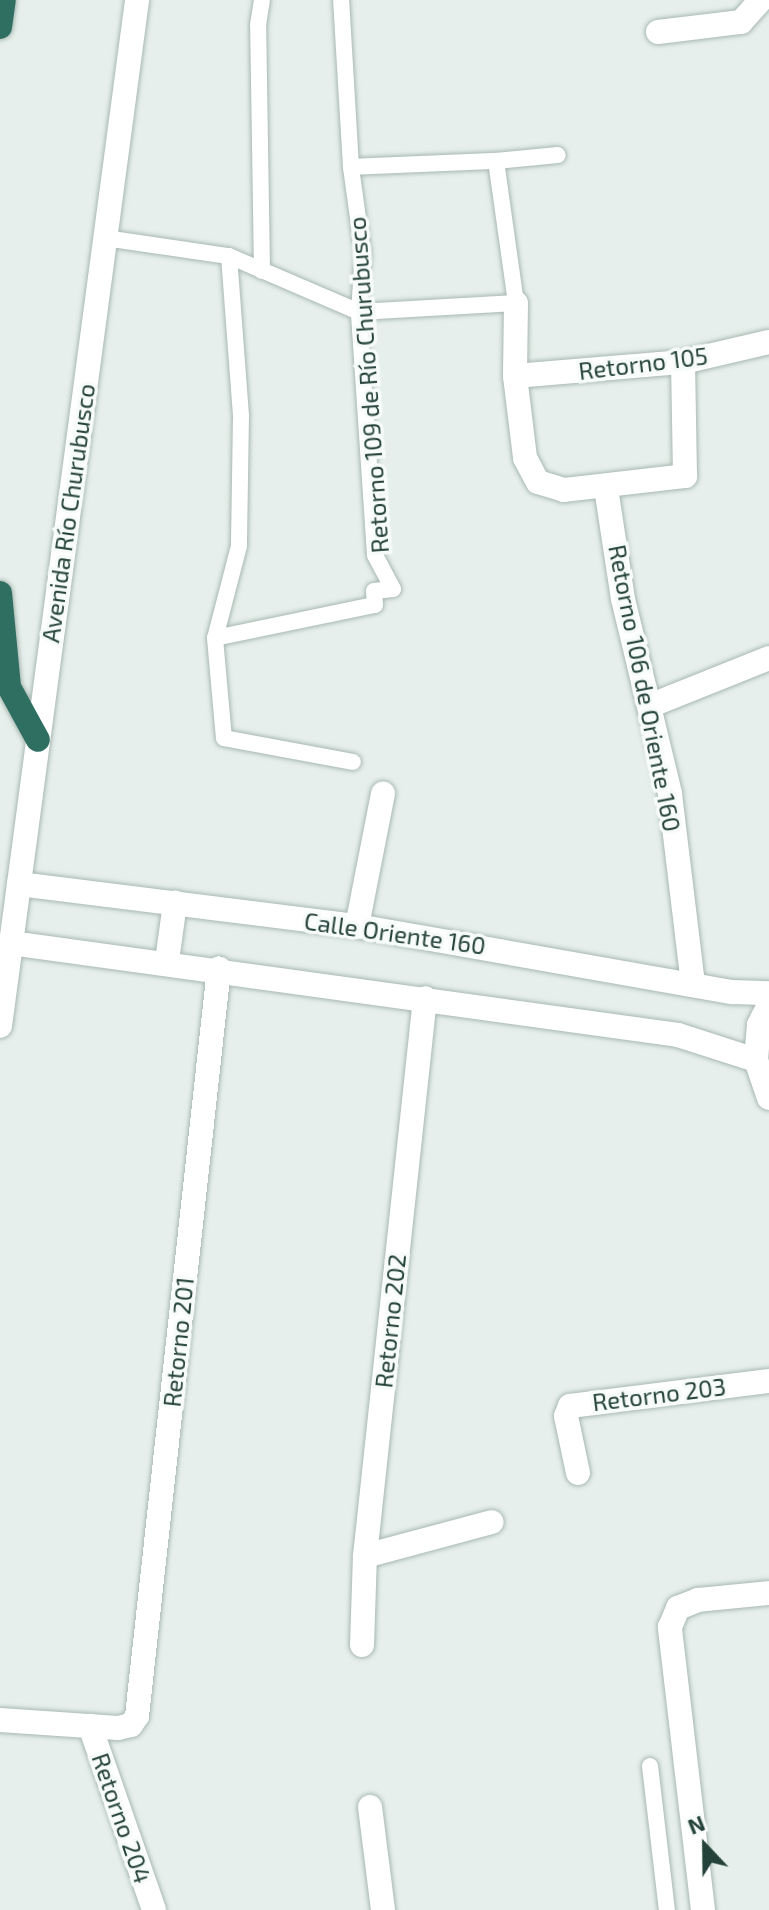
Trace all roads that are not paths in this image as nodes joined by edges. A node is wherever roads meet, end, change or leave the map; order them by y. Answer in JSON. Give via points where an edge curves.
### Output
{"nodes":[{"id":1,"x":4,"y":0,"type":"edge"},
{"id":2,"x":137,"y":0,"type":"edge"},
{"id":3,"x":262,"y":0,"type":"edge"},
{"id":4,"x":341,"y":0,"type":"edge"},
{"id":5,"x":761,"y":0,"type":"edge"},
{"id":6,"x":0,"y":27,"type":"edge"},
{"id":7,"x":658,"y":32,"type":"dead end"},
{"id":8,"x":558,"y":155,"type":"dead end"},
{"id":9,"x":502,"y":160,"type":"junction"},
{"id":10,"x":351,"y":167,"type":"junction"},
{"id":11,"x":105,"y":238,"type":"junction"},
{"id":12,"x":229,"y":256,"type":"junction"},
{"id":13,"x":262,"y":271,"type":"junction"},
{"id":14,"x":516,"y":303,"type":"junction"},
{"id":15,"x":359,"y":312,"type":"junction"},
{"id":16,"x":769,"y":342,"type":"edge"},
{"id":17,"x":683,"y":362,"type":"junction"},
{"id":18,"x":515,"y":376,"type":"junction"},
{"id":19,"x":606,"y":488,"type":"junction"},
{"id":20,"x":0,"y":593,"type":"edge"},
{"id":21,"x":215,"y":638,"type":"junction"},
{"id":22,"x":769,"y":658,"type":"edge"},
{"id":23,"x":652,"y":705,"type":"junction"},
{"id":24,"x":38,"y":740,"type":"junction"},
{"id":25,"x":353,"y":762,"type":"dead end"},
{"id":26,"x":383,"y":794,"type":"dead end"},
{"id":27,"x":19,"y":884,"type":"junction"},
{"id":28,"x":175,"y":903,"type":"junction"},
{"id":29,"x":357,"y":926,"type":"junction"},
{"id":30,"x":11,"y":943,"type":"junction"},
{"id":31,"x":167,"y":961,"type":"junction"},
{"id":32,"x":219,"y":968,"type":"junction"},
{"id":33,"x":693,"y":984,"type":"junction"},
{"id":34,"x":769,"y":993,"type":"edge"},
{"id":35,"x":425,"y":998,"type":"junction"},
{"id":36,"x":769,"y":1005,"type":"edge"},
{"id":37,"x":0,"y":1026,"type":"edge"},
{"id":38,"x":756,"y":1060,"type":"junction"},
{"id":39,"x":769,"y":1098,"type":"edge"},
{"id":40,"x":769,"y":1381,"type":"edge"},
{"id":41,"x":578,"y":1473,"type":"dead end"},
{"id":42,"x":492,"y":1522,"type":"dead end"},
{"id":43,"x":365,"y":1556,"type":"junction"},
{"id":44,"x":769,"y":1593,"type":"edge"},
{"id":45,"x":362,"y":1645,"type":"dead end"},
{"id":46,"x":0,"y":1720,"type":"edge"},
{"id":47,"x":90,"y":1726,"type":"junction"},
{"id":48,"x":650,"y":1766,"type":"dead end"},
{"id":49,"x":370,"y":1807,"type":"dead end"},
{"id":50,"x":154,"y":1910,"type":"edge"},
{"id":51,"x":383,"y":1910,"type":"edge"},
{"id":52,"x":667,"y":1910,"type":"edge"},
{"id":53,"x":703,"y":1910,"type":"edge"}],
"edges":[{"from":1,"to":6,"type":"highway"},
{"from":2,"to":11,"type":"street","name":"Avenida Río Churubusco"},
{"from":3,"to":13,"type":"lane"},
{"from":4,"to":10,"type":"lane","name":"Retorno 109 de Río Churubusco"},
{"from":5,"to":7,"type":"street","via":[[741,22]]},
{"from":8,"to":9,"type":"lane"},
{"from":9,"to":10,"type":"lane"},
{"from":9,"to":14,"type":"lane"},
{"from":10,"to":15,"type":"lane","name":"Retorno 109 de Río Churubusco","via":[[363,254]]},
{"from":11,"to":12,"type":"lane"},
{"from":11,"to":24,"type":"street","name":"Avenida Río Churubusco"},
{"from":12,"to":13,"type":"lane"},
{"from":12,"to":21,"type":"lane","via":[[241,415],[239,546]]},
{"from":13,"to":15,"type":"lane"},
{"from":14,"to":15,"type":"lane"},
{"from":14,"to":18,"type":"street"},
{"from":15,"to":21,"type":"lane","name":"Retorno 109 de Río Churubusco","via":[[375,555],[393,589],[374,591],[375,605]]},
{"from":16,"to":17,"type":"street","name":"Retorno 105"},
{"from":17,"to":18,"type":"street","name":"Retorno 105"},
{"from":17,"to":19,"type":"street","via":[[685,476]]},
{"from":18,"to":19,"type":"street","via":[[525,458],[538,482],[564,490]]},
{"from":19,"to":23,"type":"street","name":"Retorno 106 de Oriente 160","via":[[623,599]]},
{"from":20,"to":24,"type":"highway","via":[[9,687]]},
{"from":21,"to":25,"type":"lane","via":[[224,738]]},
{"from":22,"to":23,"type":"street"},
{"from":23,"to":33,"type":"street","name":"Retorno 106 de Oriente 160","via":[[670,794]]},
{"from":24,"to":27,"type":"street","name":"Avenida Río Churubusco"},
{"from":26,"to":29,"type":"street"},
{"from":27,"to":28,"type":"street","name":"Calle Oriente 160"},
{"from":27,"to":30,"type":"street","name":"Avenida Río Churubusco"},
{"from":28,"to":29,"type":"street","name":"Calle Oriente 160"},
{"from":28,"to":31,"type":"street"},
{"from":29,"to":33,"type":"street","name":"Calle Oriente 160"},
{"from":30,"to":31,"type":"street"},
{"from":30,"to":37,"type":"street","name":"Avenida Río Churubusco"},
{"from":31,"to":32,"type":"street"},
{"from":32,"to":35,"type":"street"},
{"from":32,"to":47,"type":"street","name":"Retorno 201","via":[[137,1716],[131,1725]]},
{"from":33,"to":34,"type":"street","name":"Calle Oriente 160"},
{"from":35,"to":38,"type":"street","via":[[678,1035]]},
{"from":35,"to":43,"type":"street","name":"Retorno 202"},
{"from":36,"to":38,"type":"street","via":[[759,1025]]},
{"from":38,"to":39,"type":"street"},
{"from":40,"to":41,"type":"street","name":"Retorno 203","via":[[570,1406],[566,1416]]},
{"from":42,"to":43,"type":"street"},
{"from":43,"to":45,"type":"street","name":"Retorno 202"},
{"from":44,"to":53,"type":"street","via":[[698,1600],[678,1608],[670,1627]]},
{"from":46,"to":47,"type":"street"},
{"from":47,"to":50,"type":"street","name":"Retorno 204"},
{"from":48,"to":52,"type":"lane"},
{"from":49,"to":51,"type":"street"}]}
